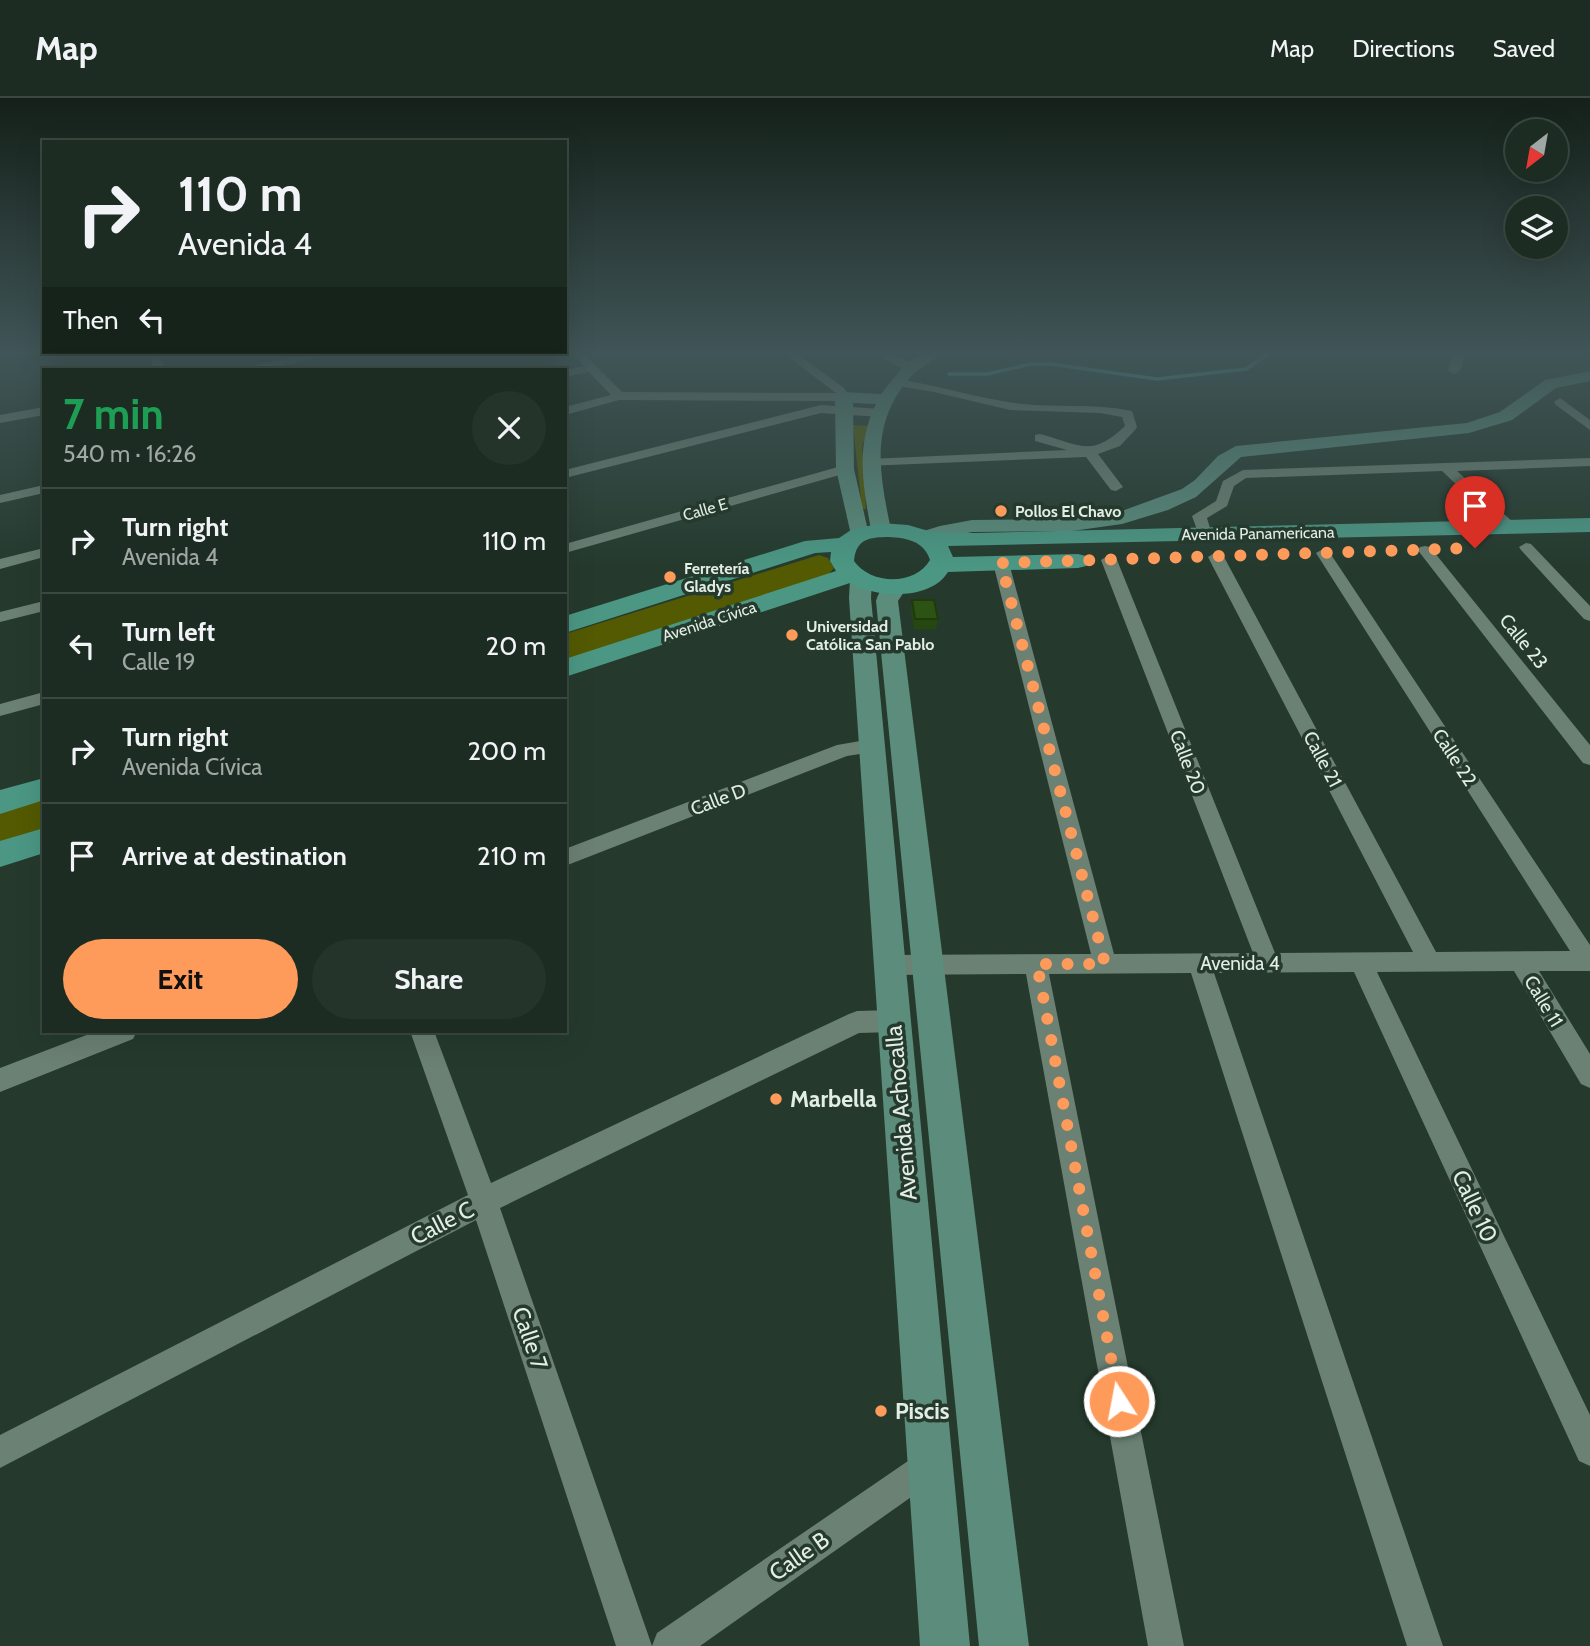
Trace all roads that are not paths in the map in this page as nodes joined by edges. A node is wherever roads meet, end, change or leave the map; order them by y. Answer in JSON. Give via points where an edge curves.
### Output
{"nodes":[{"id":1,"x":761,"y":424,"type":"edge"},
{"id":2,"x":844,"y":424,"type":"edge"},
{"id":3,"x":879,"y":424,"type":"edge"},
{"id":4,"x":1130,"y":424,"type":"edge"},
{"id":5,"x":1481,"y":424,"type":"edge"},
{"id":6,"x":1040,"y":438,"type":"dead end"},
{"id":7,"x":1090,"y":453,"type":"junction"},
{"id":8,"x":1590,"y":462,"type":"edge"},
{"id":9,"x":870,"y":463,"type":"junction"},
{"id":10,"x":1443,"y":465,"type":"junction"},
{"id":11,"x":845,"y":469,"type":"junction"},
{"id":12,"x":567,"y":473,"type":"edge"},
{"id":13,"x":1116,"y":488,"type":"dead end"},
{"id":14,"x":42,"y":489,"type":"edge"},
{"id":15,"x":0,"y":499,"type":"edge"},
{"id":16,"x":1590,"y":525,"type":"edge"},
{"id":17,"x":1510,"y":527,"type":"junction"},
{"id":18,"x":1205,"y":535,"type":"junction"},
{"id":19,"x":862,"y":537,"type":"junction"},
{"id":20,"x":925,"y":538,"type":"junction"},
{"id":21,"x":1590,"y":545,"type":"edge"},
{"id":22,"x":1526,"y":547,"type":"junction"},
{"id":23,"x":567,"y":548,"type":"edge"},
{"id":24,"x":1425,"y":550,"type":"junction"},
{"id":25,"x":42,"y":553,"type":"edge"},
{"id":26,"x":1322,"y":553,"type":"junction"},
{"id":27,"x":1216,"y":556,"type":"junction"},
{"id":28,"x":1110,"y":560,"type":"junction"},
{"id":29,"x":1001,"y":563,"type":"junction"},
{"id":30,"x":0,"y":564,"type":"edge"},
{"id":31,"x":941,"y":565,"type":"junction"},
{"id":32,"x":856,"y":576,"type":"junction"},
{"id":33,"x":897,"y":586,"type":"junction"},
{"id":34,"x":42,"y":606,"type":"edge"},
{"id":35,"x":1590,"y":616,"type":"edge"},
{"id":36,"x":0,"y":617,"type":"edge"},
{"id":37,"x":567,"y":624,"type":"edge"},
{"id":38,"x":567,"y":667,"type":"edge"},
{"id":39,"x":42,"y":699,"type":"edge"},
{"id":40,"x":0,"y":710,"type":"edge"},
{"id":41,"x":872,"y":746,"type":"junction"},
{"id":42,"x":1590,"y":758,"type":"edge"},
{"id":43,"x":42,"y":790,"type":"edge"},
{"id":44,"x":0,"y":802,"type":"edge"},
{"id":45,"x":42,"y":841,"type":"edge"},
{"id":46,"x":0,"y":854,"type":"edge"},
{"id":47,"x":567,"y":857,"type":"edge"},
{"id":48,"x":1589,"y":961,"type":"edge"},
{"id":49,"x":1361,"y":962,"type":"junction"},
{"id":50,"x":1430,"y":962,"type":"junction"},
{"id":51,"x":1521,"y":962,"type":"junction"},
{"id":52,"x":1199,"y":963,"type":"junction"},
{"id":53,"x":1268,"y":963,"type":"junction"},
{"id":54,"x":1037,"y":964,"type":"junction"},
{"id":55,"x":1105,"y":964,"type":"junction"},
{"id":56,"x":890,"y":965,"type":"junction"},
{"id":57,"x":927,"y":965,"type":"junction"},
{"id":58,"x":894,"y":1021,"type":"junction"},
{"id":59,"x":120,"y":1033,"type":"edge"},
{"id":60,"x":423,"y":1033,"type":"edge"},
{"id":61,"x":1590,"y":1076,"type":"edge"},
{"id":62,"x":0,"y":1080,"type":"edge"},
{"id":63,"x":484,"y":1201,"type":"junction"},
{"id":64,"x":1590,"y":1450,"type":"edge"},
{"id":65,"x":0,"y":1452,"type":"edge"},
{"id":66,"x":930,"y":1471,"type":"junction"},
{"id":67,"x":634,"y":1646,"type":"edge"},
{"id":68,"x":670,"y":1646,"type":"edge"},
{"id":69,"x":945,"y":1646,"type":"edge"},
{"id":70,"x":1004,"y":1646,"type":"edge"},
{"id":71,"x":1166,"y":1646,"type":"edge"},
{"id":72,"x":1425,"y":1646,"type":"edge"}],
"edges":[{"from":1,"to":12,"type":"street"},
{"from":2,"to":11,"type":"street"},
{"from":3,"to":9,"type":"street"},
{"from":4,"to":7,"type":"street","via":[[1115,443]]},
{"from":5,"to":20,"type":"street","via":[[1237,452],[1197,488],[1122,518],[1085,524],[954,527]]},
{"from":6,"to":7,"type":"street"},
{"from":7,"to":9,"type":"street"},
{"from":7,"to":13,"type":"street"},
{"from":8,"to":10,"type":"street"},
{"from":9,"to":19,"type":"street"},
{"from":10,"to":17,"type":"street"},
{"from":10,"to":18,"type":"street","via":[[1243,474],[1228,484],[1222,503],[1199,516]]},
{"from":11,"to":19,"type":"street"},
{"from":11,"to":23,"type":"street","name":"Calle E"},
{"from":14,"to":15,"type":"street"},
{"from":16,"to":17,"type":"main road","name":"Avenida Panamericana"},
{"from":17,"to":18,"type":"main road","name":"Avenida Panamericana"},
{"from":18,"to":20,"type":"main road","name":"Avenida Panamericana"},
{"from":19,"to":20,"type":"main road","name":"Avenida Panamericana","via":[[906,531]]},
{"from":19,"to":32,"type":"main road","via":[[841,554]]},
{"from":19,"to":37,"type":"main road","via":[[813,546]]},
{"from":20,"to":31,"type":"main road","via":[[941,554]]},
{"from":21,"to":22,"type":"main road"},
{"from":22,"to":24,"type":"main road"},
{"from":22,"to":35,"type":"street"},
{"from":24,"to":26,"type":"main road"},
{"from":24,"to":42,"type":"street","name":"Calle 23"},
{"from":25,"to":30,"type":"street"},
{"from":26,"to":27,"type":"main road"},
{"from":26,"to":48,"type":"street","name":"Calle 22"},
{"from":27,"to":28,"type":"main road"},
{"from":27,"to":50,"type":"street","name":"Calle 21"},
{"from":28,"to":29,"type":"main road"},
{"from":28,"to":53,"type":"street","name":"Calle 20"},
{"from":29,"to":31,"type":"main road"},
{"from":29,"to":55,"type":"street"},
{"from":31,"to":33,"type":"main road","via":[[923,581]]},
{"from":32,"to":33,"type":"main road"},
{"from":32,"to":38,"type":"main road","name":"Avenida Cívica"},
{"from":32,"to":41,"type":"street","name":"Avenida Achocalla"},
{"from":33,"to":57,"type":"street","name":"Avenida Achocalla","via":[[887,601]]},
{"from":34,"to":36,"type":"street"},
{"from":39,"to":40,"type":"street"},
{"from":41,"to":47,"type":"street","name":"Calle D","via":[[844,750]]},
{"from":41,"to":56,"type":"street","name":"Avenida Achocalla"},
{"from":43,"to":44,"type":"main road"},
{"from":45,"to":46,"type":"main road"},
{"from":48,"to":51,"type":"street","name":"Avenida 4"},
{"from":49,"to":50,"type":"street","name":"Avenida 4"},
{"from":49,"to":53,"type":"street","name":"Avenida 4"},
{"from":49,"to":64,"type":"street","name":"Calle 10"},
{"from":50,"to":51,"type":"street","name":"Avenida 4"},
{"from":51,"to":61,"type":"street","name":"Calle 11"},
{"from":52,"to":53,"type":"street","name":"Avenida 4"},
{"from":52,"to":55,"type":"street","name":"Avenida 4"},
{"from":52,"to":72,"type":"street"},
{"from":54,"to":55,"type":"street","name":"Avenida 4"},
{"from":54,"to":57,"type":"street","name":"Avenida 4"},
{"from":54,"to":71,"type":"street"},
{"from":56,"to":57,"type":"street","name":"Avenida 4"},
{"from":56,"to":58,"type":"street","name":"Avenida Achocalla"},
{"from":57,"to":70,"type":"street","name":"Avenida Achocalla"},
{"from":58,"to":63,"type":"street","name":"Calle C","via":[[857,1022]]},
{"from":58,"to":66,"type":"street","name":"Avenida Achocalla"},
{"from":59,"to":62,"type":"street"},
{"from":60,"to":63,"type":"street","name":"Calle 7"},
{"from":63,"to":65,"type":"street","name":"Calle C"},
{"from":63,"to":67,"type":"street","name":"Calle 7"},
{"from":66,"to":68,"type":"street","name":"Calle B","via":[[919,1472]]},
{"from":66,"to":69,"type":"street","name":"Avenida Achocalla"}]}
